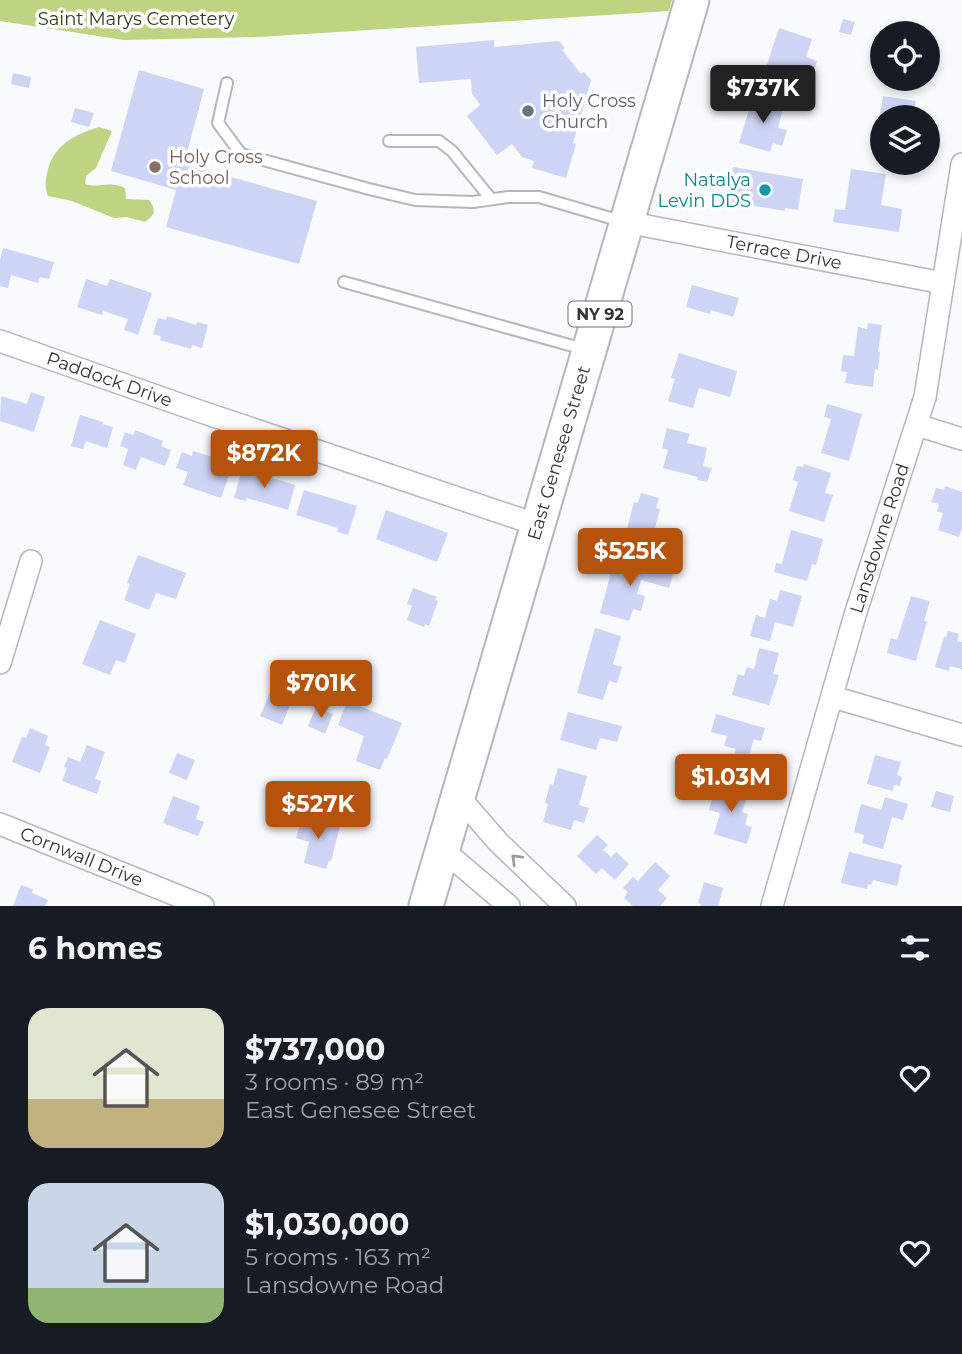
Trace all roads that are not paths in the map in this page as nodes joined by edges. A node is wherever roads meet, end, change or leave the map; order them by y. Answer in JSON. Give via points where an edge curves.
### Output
{"nodes":[{"id":1,"x":692,"y":0,"type":"edge"},
{"id":2,"x":228,"y":83,"type":"dead end"},
{"id":3,"x":389,"y":141,"type":"dead end"},
{"id":4,"x":962,"y":164,"type":"edge"},
{"id":5,"x":491,"y":199,"type":"junction"},
{"id":6,"x":626,"y":222,"type":"junction"},
{"id":7,"x":344,"y":282,"type":"dead end"},
{"id":8,"x":943,"y":282,"type":"junction"},
{"id":9,"x":0,"y":341,"type":"edge"},
{"id":10,"x":589,"y":351,"type":"junction"},
{"id":11,"x":917,"y":425,"type":"junction"},
{"id":12,"x":962,"y":439,"type":"edge"},
{"id":13,"x":538,"y":525,"type":"junction"},
{"id":14,"x":31,"y":561,"type":"dead end"},
{"id":15,"x":0,"y":663,"type":"edge"},
{"id":16,"x":832,"y":697,"type":"junction"},
{"id":17,"x":962,"y":734,"type":"edge"},
{"id":18,"x":458,"y":796,"type":"junction"},
{"id":19,"x":0,"y":824,"type":"edge"},
{"id":20,"x":443,"y":850,"type":"junction"},
{"id":21,"x":203,"y":906,"type":"edge"},
{"id":22,"x":426,"y":906,"type":"edge"},
{"id":23,"x":509,"y":906,"type":"edge"},
{"id":24,"x":565,"y":906,"type":"edge"},
{"id":25,"x":772,"y":906,"type":"edge"}],
"edges":[{"from":1,"to":6,"type":"main road","name":"East Genesee Street","number":"NY 92"},
{"from":2,"to":5,"type":"lane","via":[[218,123],[242,154],[415,200]]},
{"from":3,"to":5,"type":"lane","via":[[439,141]]},
{"from":4,"to":8,"type":"street","name":"Lansdowne Road"},
{"from":5,"to":6,"type":"lane","via":[[539,197]]},
{"from":6,"to":8,"type":"street","name":"Terrace Drive"},
{"from":6,"to":10,"type":"main road","name":"East Genesee Street","number":"NY 92"},
{"from":7,"to":10,"type":"lane"},
{"from":8,"to":11,"type":"street","name":"Lansdowne Road"},
{"from":9,"to":13,"type":"street","name":"Paddock Drive"},
{"from":10,"to":13,"type":"main road","name":"East Genesee Street","number":"NY 92"},
{"from":11,"to":12,"type":"street"},
{"from":11,"to":16,"type":"street","name":"Lansdowne Road"},
{"from":13,"to":18,"type":"main road","name":"East Genesee Street","number":"NY 92"},
{"from":14,"to":15,"type":"street"},
{"from":16,"to":17,"type":"street"},
{"from":16,"to":25,"type":"street","name":"Lansdowne Road"},
{"from":18,"to":20,"type":"main road","name":"East Genesee Street","number":"NY 92"},
{"from":24,"to":18,"type":"street","one_way":true},
{"from":19,"to":21,"type":"street","name":"Cornwall Drive"},
{"from":20,"to":22,"type":"main road","name":"East Genesee Street","number":"NY 92"},
{"from":20,"to":23,"type":"street"}]}
